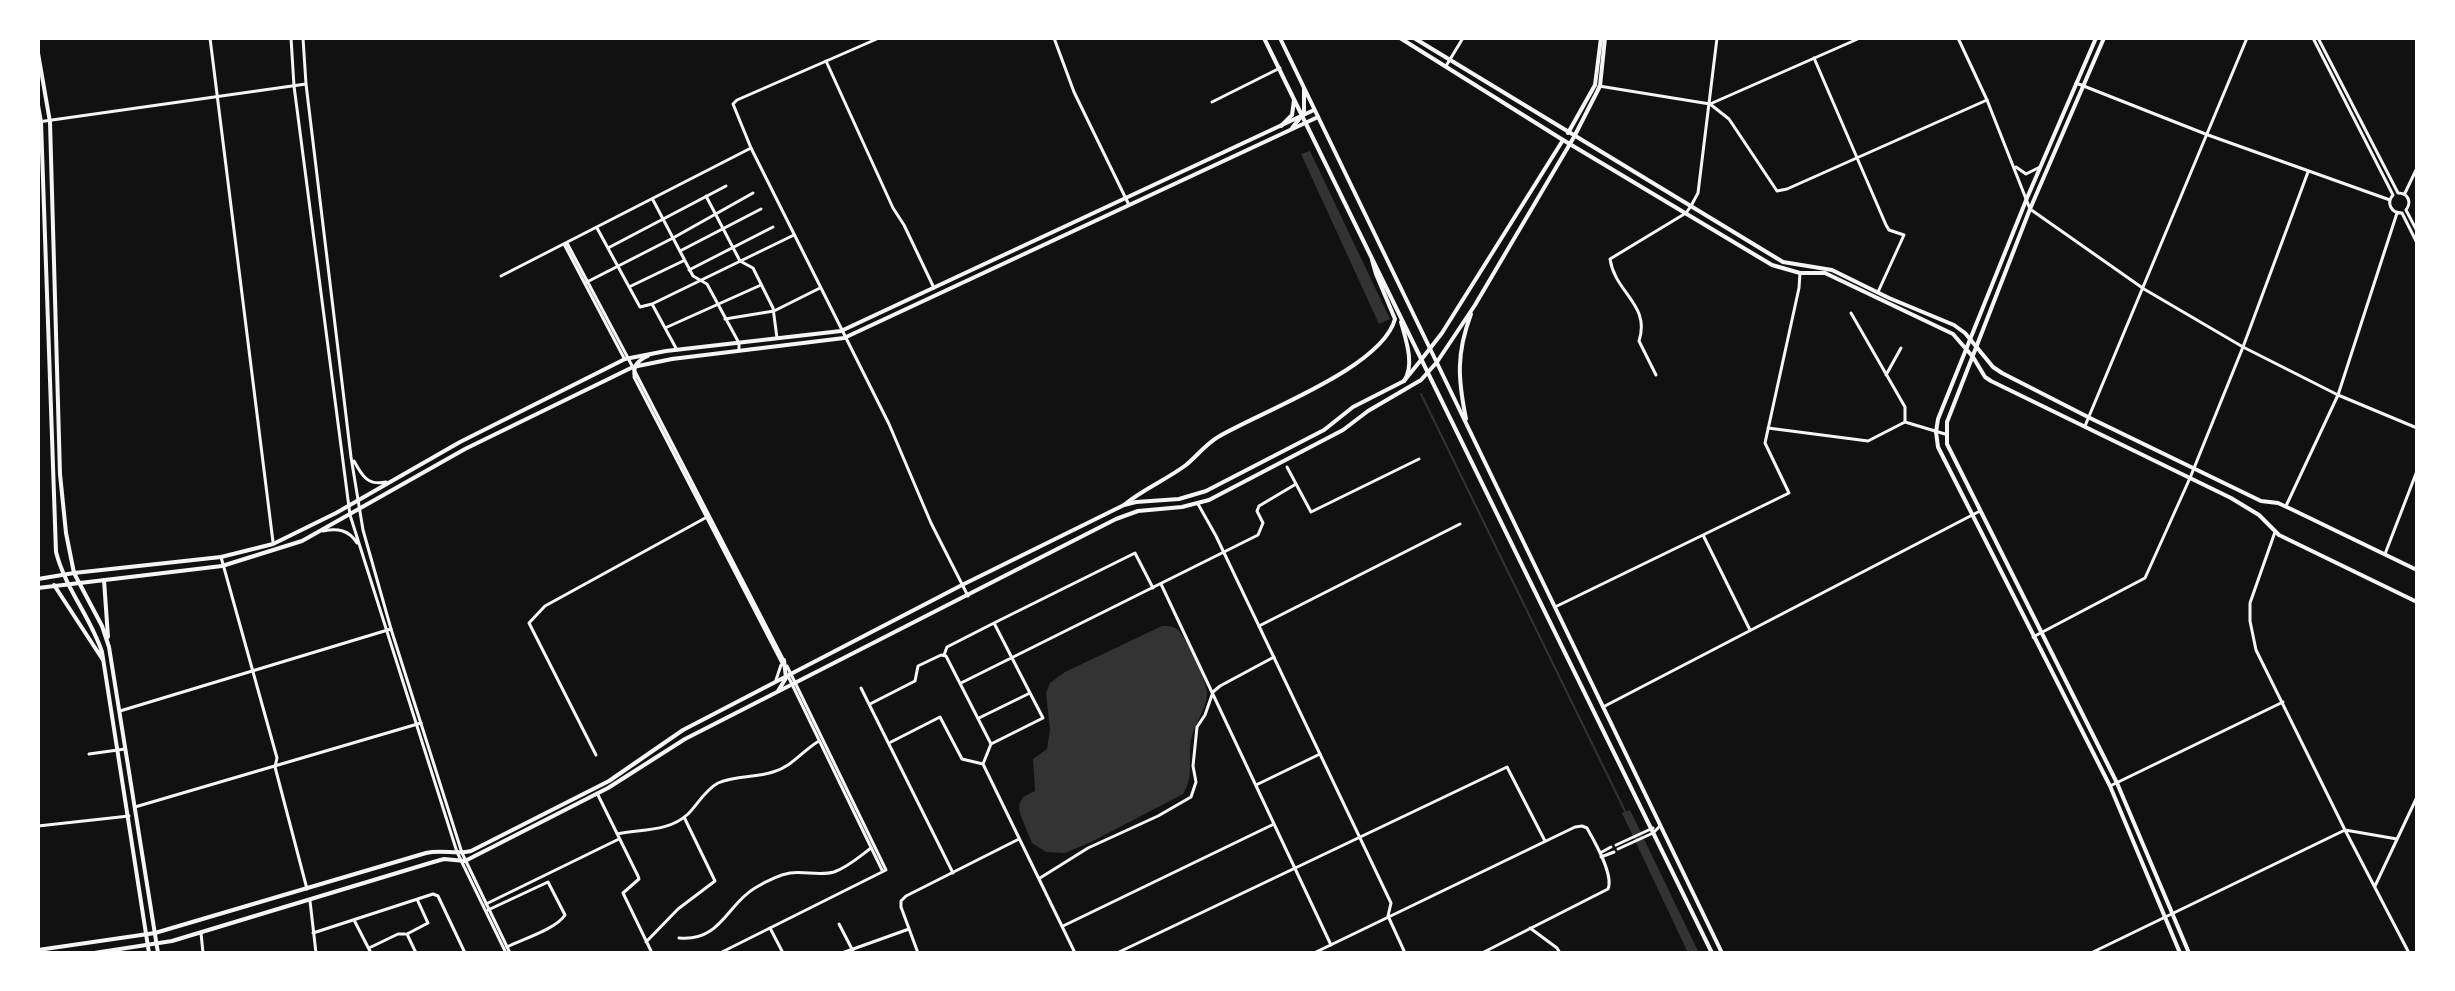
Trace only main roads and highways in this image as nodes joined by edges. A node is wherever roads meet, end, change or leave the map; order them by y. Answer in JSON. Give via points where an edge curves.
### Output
{"nodes":[{"id":1,"x":1264,"y":38,"type":"edge"},
{"id":2,"x":1280,"y":38,"type":"edge"},
{"id":3,"x":1400,"y":38,"type":"edge"},
{"id":4,"x":1414,"y":38,"type":"edge"},
{"id":5,"x":1603,"y":38,"type":"edge"},
{"id":6,"x":2096,"y":38,"type":"edge"},
{"id":7,"x":2104,"y":38,"type":"edge"},
{"id":8,"x":38,"y":53,"type":"edge"},
{"id":9,"x":1597,"y":86,"type":"junction"},
{"id":10,"x":1304,"y":88,"type":"junction"},
{"id":11,"x":1292,"y":94,"type":"junction"},
{"id":12,"x":38,"y":105,"type":"edge"},
{"id":13,"x":1314,"y":110,"type":"junction"},
{"id":14,"x":1303,"y":116,"type":"junction"},
{"id":15,"x":1318,"y":117,"type":"junction"},
{"id":16,"x":40,"y":122,"type":"edge"},
{"id":17,"x":1306,"y":123,"type":"junction"},
{"id":18,"x":1281,"y":126,"type":"junction"},
{"id":19,"x":1568,"y":133,"type":"junction"},
{"id":20,"x":1284,"y":134,"type":"junction"},
{"id":21,"x":1574,"y":137,"type":"junction"},
{"id":22,"x":1563,"y":140,"type":"junction"},
{"id":23,"x":1570,"y":144,"type":"junction"},
{"id":24,"x":1371,"y":254,"type":"junction"},
{"id":25,"x":1475,"y":305,"type":"junction"},
{"id":26,"x":1397,"y":308,"type":"junction"},
{"id":27,"x":1970,"y":340,"type":"junction"},
{"id":28,"x":1977,"y":347,"type":"junction"},
{"id":29,"x":1430,"y":349,"type":"junction"},
{"id":30,"x":1967,"y":350,"type":"junction"},
{"id":31,"x":658,"y":353,"type":"junction"},
{"id":32,"x":1973,"y":357,"type":"junction"},
{"id":33,"x":1421,"y":360,"type":"junction"},
{"id":34,"x":1437,"y":362,"type":"junction"},
{"id":35,"x":633,"y":367,"type":"junction"},
{"id":36,"x":1428,"y":373,"type":"junction"},
{"id":37,"x":636,"y":377,"type":"road end"},
{"id":38,"x":1404,"y":381,"type":"junction"},
{"id":39,"x":1466,"y":423,"type":"junction"},
{"id":40,"x":1124,"y":505,"type":"junction"},
{"id":41,"x":2417,"y":570,"type":"edge"},
{"id":42,"x":74,"y":573,"type":"junction"},
{"id":43,"x":62,"y":575,"type":"junction"},
{"id":44,"x":38,"y":579,"type":"edge"},
{"id":45,"x":104,"y":580,"type":"junction"},
{"id":46,"x":79,"y":582,"type":"junction"},
{"id":47,"x":66,"y":583,"type":"junction"},
{"id":48,"x":54,"y":585,"type":"junction"},
{"id":49,"x":38,"y":588,"type":"edge"},
{"id":50,"x":2417,"y":602,"type":"edge"},
{"id":51,"x":109,"y":647,"type":"junction"},
{"id":52,"x":782,"y":661,"type":"road end"},
{"id":53,"x":105,"y":663,"type":"junction"},
{"id":54,"x":788,"y":674,"type":"junction"},
{"id":55,"x":777,"y":693,"type":"junction"},
{"id":56,"x":155,"y":933,"type":"junction"},
{"id":57,"x":147,"y":935,"type":"junction"},
{"id":58,"x":157,"y":944,"type":"junction"},
{"id":59,"x":149,"y":946,"type":"junction"},
{"id":60,"x":38,"y":950,"type":"edge"},
{"id":61,"x":94,"y":953,"type":"edge"},
{"id":62,"x":149,"y":953,"type":"edge"},
{"id":63,"x":158,"y":953,"type":"edge"},
{"id":64,"x":1712,"y":953,"type":"edge"},
{"id":65,"x":1722,"y":953,"type":"edge"},
{"id":66,"x":2180,"y":953,"type":"edge"},
{"id":67,"x":2189,"y":953,"type":"edge"}],
"edges":[{"from":1,"to":11,"type":"main road"},
{"from":2,"to":10,"type":"main road"},
{"from":3,"to":22,"type":"main road"},
{"from":4,"to":19,"type":"main road"},
{"from":5,"to":9,"type":"main road"},
{"from":6,"to":27,"type":"main road"},
{"from":7,"to":28,"type":"main road"},
{"from":8,"to":42,"type":"main road","via":[[50,122],[60,474]]},
{"from":9,"to":19,"type":"main road"},
{"from":9,"to":21,"type":"main road"},
{"from":10,"to":13,"type":"main road"},
{"from":10,"to":14,"type":"main road"},
{"from":11,"to":14,"type":"main road"},
{"from":11,"to":18,"type":"main road","via":[[1293,111]]},
{"from":12,"to":16,"type":"main road"},
{"from":13,"to":14,"type":"main road"},
{"from":13,"to":15,"type":"main road"},
{"from":14,"to":17,"type":"main road"},
{"from":14,"to":18,"type":"main road"},
{"from":14,"to":20,"type":"main road"},
{"from":15,"to":17,"type":"main road"},
{"from":15,"to":29,"type":"main road"},
{"from":16,"to":43,"type":"main road","via":[[51,473]]},
{"from":17,"to":20,"type":"main road"},
{"from":17,"to":24,"type":"main road"},
{"from":18,"to":31,"type":"main road","via":[[841,331]]},
{"from":19,"to":21,"type":"main road"},
{"from":19,"to":22,"type":"main road"},
{"from":20,"to":35,"type":"main road","via":[[844,338]]},
{"from":21,"to":23,"type":"main road"},
{"from":21,"to":27,"type":"main road","via":[[1783,262],[1826,268],[1959,327]]},
{"from":22,"to":23,"type":"main road"},
{"from":22,"to":29,"type":"main road"},
{"from":23,"to":25,"type":"main road"},
{"from":23,"to":30,"type":"main road","via":[[1772,265],[1825,273],[1953,334]]},
{"from":24,"to":26,"type":"main road"},
{"from":24,"to":40,"type":"main road","via":[[1395,319],[1382,341],[1352,367],[1219,436],[1185,466]]},
{"from":25,"to":34,"type":"main road"},
{"from":25,"to":39,"type":"main road","via":[[1458,369]]},
{"from":26,"to":33,"type":"main road"},
{"from":26,"to":38,"type":"main road","via":[[1410,365]]},
{"from":27,"to":28,"type":"main road"},
{"from":27,"to":30,"type":"main road"},
{"from":28,"to":32,"type":"main road"},
{"from":28,"to":41,"type":"main road","via":[[1998,371],[2090,418]]},
{"from":29,"to":33,"type":"main road"},
{"from":29,"to":34,"type":"main road"},
{"from":30,"to":32,"type":"main road"},
{"from":30,"to":66,"type":"main road","via":[[1938,419],[1938,447],[2110,786]]},
{"from":31,"to":35,"type":"main road"},
{"from":31,"to":42,"type":"main road","via":[[627,359],[273,544],[221,557]]},
{"from":32,"to":50,"type":"main road","via":[[1991,381],[2190,478],[2259,515],[2275,532]]},
{"from":32,"to":67,"type":"main road","via":[[1947,422],[1947,444],[2117,783]]},
{"from":33,"to":36,"type":"main road"},
{"from":33,"to":38,"type":"main road"},
{"from":34,"to":36,"type":"main road"},
{"from":34,"to":39,"type":"main road"},
{"from":35,"to":37,"type":"main road"},
{"from":35,"to":45,"type":"main road","via":[[281,548],[222,566]]},
{"from":36,"to":55,"type":"main road","via":[[1343,430],[1198,504],[1129,514]]},
{"from":36,"to":64,"type":"main road"},
{"from":38,"to":40,"type":"main road","via":[[1353,407],[1324,430],[1200,494]]},
{"from":39,"to":65,"type":"main road"},
{"from":40,"to":54,"type":"main road"},
{"from":42,"to":43,"type":"main road"},
{"from":42,"to":46,"type":"main road"},
{"from":43,"to":44,"type":"main road"},
{"from":43,"to":47,"type":"main road"},
{"from":45,"to":46,"type":"main road"},
{"from":45,"to":51,"type":"main road"},
{"from":46,"to":47,"type":"main road"},
{"from":46,"to":51,"type":"main road"},
{"from":47,"to":48,"type":"main road"},
{"from":47,"to":53,"type":"main road"},
{"from":48,"to":49,"type":"main road"},
{"from":48,"to":53,"type":"main road"},
{"from":51,"to":56,"type":"main road"},
{"from":52,"to":54,"type":"main road"},
{"from":53,"to":57,"type":"main road"},
{"from":54,"to":55,"type":"main road"},
{"from":54,"to":56,"type":"main road","via":[[683,730],[609,781],[459,853],[426,853]]},
{"from":55,"to":58,"type":"main road","via":[[462,861],[444,859]]},
{"from":56,"to":57,"type":"main road"},
{"from":56,"to":58,"type":"main road"},
{"from":57,"to":59,"type":"main road"},
{"from":57,"to":60,"type":"main road"},
{"from":58,"to":59,"type":"main road"},
{"from":58,"to":63,"type":"main road"},
{"from":59,"to":61,"type":"main road"},
{"from":59,"to":62,"type":"main road"}]}
